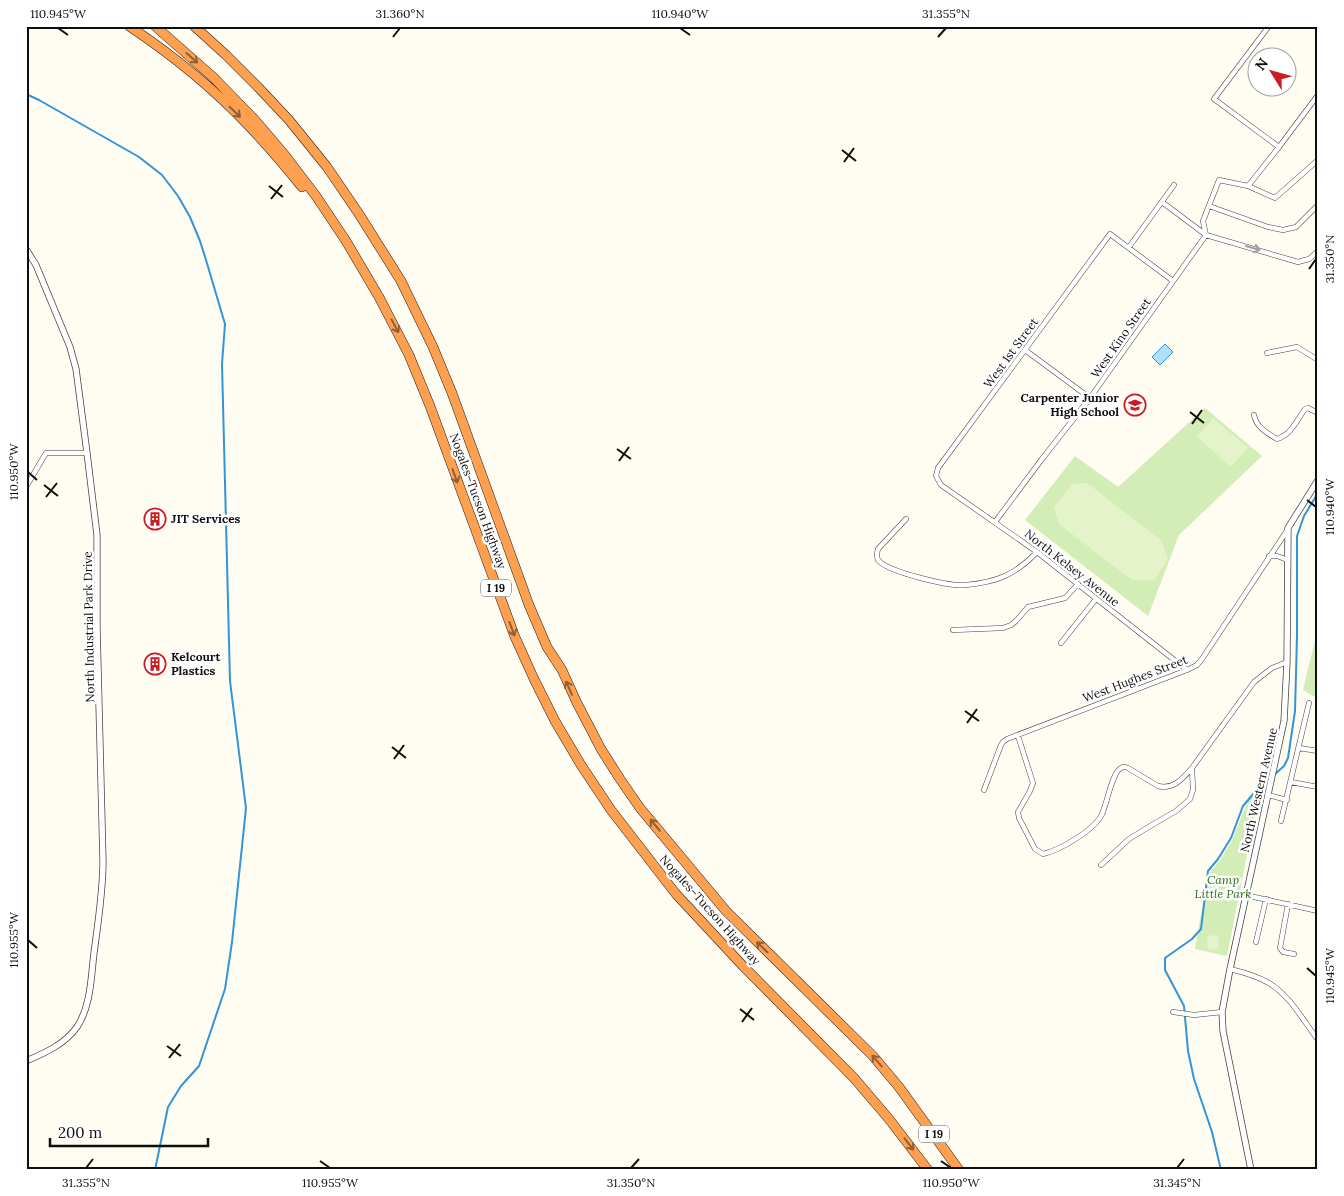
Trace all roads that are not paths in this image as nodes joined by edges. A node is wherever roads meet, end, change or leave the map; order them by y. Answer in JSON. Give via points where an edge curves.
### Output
{"nodes":[{"id":1,"x":129,"y":26,"type":"edge"},
{"id":2,"x":155,"y":26,"type":"edge"},
{"id":3,"x":194,"y":26,"type":"edge"},
{"id":4,"x":202,"y":26,"type":"edge"},
{"id":5,"x":1269,"y":26,"type":"edge"},
{"id":6,"x":226,"y":55,"type":"junction"},
{"id":7,"x":1318,"y":95,"type":"edge"},
{"id":8,"x":1279,"y":148,"type":"junction"},
{"id":9,"x":1318,"y":160,"type":"edge"},
{"id":10,"x":1174,"y":185,"type":"dead end"},
{"id":11,"x":1248,"y":186,"type":"junction"},
{"id":12,"x":1162,"y":202,"type":"junction"},
{"id":13,"x":1318,"y":205,"type":"edge"},
{"id":14,"x":1209,"y":206,"type":"junction"},
{"id":15,"x":1206,"y":235,"type":"junction"},
{"id":16,"x":1129,"y":247,"type":"junction"},
{"id":17,"x":26,"y":249,"type":"edge"},
{"id":18,"x":1318,"y":251,"type":"edge"},
{"id":19,"x":1173,"y":280,"type":"junction"},
{"id":20,"x":380,"y":297,"type":"junction"},
{"id":21,"x":1025,"y":350,"type":"junction"},
{"id":22,"x":1267,"y":353,"type":"dead end"},
{"id":23,"x":1318,"y":360,"type":"edge"},
{"id":24,"x":1090,"y":398,"type":"junction"},
{"id":25,"x":1318,"y":413,"type":"edge"},
{"id":26,"x":1254,"y":415,"type":"dead end"},
{"id":27,"x":87,"y":453,"type":"junction"},
{"id":28,"x":1318,"y":480,"type":"edge"},
{"id":29,"x":941,"y":485,"type":"joint"},
{"id":30,"x":26,"y":487,"type":"edge"},
{"id":31,"x":906,"y":519,"type":"dead end"},
{"id":32,"x":995,"y":522,"type":"junction"},
{"id":33,"x":1288,"y":528,"type":"junction"},
{"id":34,"x":1037,"y":552,"type":"junction"},
{"id":35,"x":1269,"y":556,"type":"junction"},
{"id":36,"x":1288,"y":560,"type":"junction"},
{"id":37,"x":1078,"y":584,"type":"junction"},
{"id":38,"x":1096,"y":599,"type":"junction"},
{"id":39,"x":953,"y":630,"type":"dead end"},
{"id":40,"x":1062,"y":643,"type":"dead end"},
{"id":41,"x":1287,"y":662,"type":"junction"},
{"id":42,"x":1187,"y":670,"type":"junction"},
{"id":43,"x":1309,"y":703,"type":"dead end"},
{"id":44,"x":1018,"y":736,"type":"junction"},
{"id":45,"x":1300,"y":748,"type":"junction"},
{"id":46,"x":1318,"y":751,"type":"edge"},
{"id":47,"x":1192,"y":768,"type":"junction"},
{"id":48,"x":1291,"y":782,"type":"junction"},
{"id":49,"x":1318,"y":787,"type":"edge"},
{"id":50,"x":984,"y":790,"type":"dead end"},
{"id":51,"x":1268,"y":795,"type":"junction"},
{"id":52,"x":1287,"y":800,"type":"junction"},
{"id":53,"x":1282,"y":821,"type":"dead end"},
{"id":54,"x":1101,"y":865,"type":"dead end"},
{"id":55,"x":1245,"y":895,"type":"junction"},
{"id":56,"x":1266,"y":899,"type":"junction"},
{"id":57,"x":1288,"y":904,"type":"junction"},
{"id":58,"x":1318,"y":911,"type":"edge"},
{"id":59,"x":1256,"y":942,"type":"dead end"},
{"id":60,"x":1294,"y":954,"type":"dead end"},
{"id":61,"x":1230,"y":969,"type":"junction"},
{"id":62,"x":1173,"y":1012,"type":"dead end"},
{"id":63,"x":1222,"y":1012,"type":"junction"},
{"id":64,"x":1318,"y":1040,"type":"edge"},
{"id":65,"x":26,"y":1060,"type":"edge"},
{"id":66,"x":928,"y":1170,"type":"edge"},
{"id":67,"x":959,"y":1170,"type":"edge"},
{"id":68,"x":1251,"y":1170,"type":"edge"}],
"edges":[{"from":1,"to":20,"type":"highway","one_way":true,"via":[[179,63],[249,126],[335,230]]},
{"from":2,"to":20,"type":"highway","name":"Nogales–Tucson Highway","number":"I 19","one_way":true,"via":[[213,77],[284,154],[316,196]]},
{"from":3,"to":6,"type":"highway","name":"Nogales–Tucson Highway","number":"I 19"},
{"from":4,"to":6,"type":"highway"},
{"from":5,"to":8,"type":"street","via":[[1214,99]]},
{"from":67,"to":6,"type":"highway","name":"Nogales–Tucson Highway","number":"I 19","one_way":true,"via":[[873,1056],[726,911],[640,808],[620,779],[547,647],[452,393],[400,281],[327,167],[283,113]]},
{"from":7,"to":8,"type":"street"},
{"from":8,"to":11,"type":"street"},
{"from":9,"to":11,"type":"street","via":[[1275,198]]},
{"from":10,"to":12,"type":"street"},
{"from":11,"to":14,"type":"street","via":[[1219,180]]},
{"from":12,"to":15,"type":"street"},
{"from":12,"to":16,"type":"street"},
{"from":13,"to":14,"type":"street","via":[[1296,226],[1283,230]]},
{"from":14,"to":15,"type":"street","via":[[1203,221]]},
{"from":15,"to":18,"type":"street","one_way":true,"via":[[1298,262],[1309,259]]},
{"from":15,"to":19,"type":"street","name":"West Kino Street"},
{"from":16,"to":19,"type":"street"},
{"from":16,"to":21,"type":"street","name":"West 1st Street","via":[[1110,234]]},
{"from":17,"to":27,"type":"street","name":"North Industrial Park Drive","via":[[36,265],[70,347]]},
{"from":19,"to":24,"type":"street","name":"West Kino Street"},
{"from":20,"to":66,"type":"highway","name":"Nogales–Tucson Highway","number":"I 19","one_way":true,"via":[[410,355],[515,636],[534,679],[581,765],[610,810],[676,894],[854,1078]]},
{"from":21,"to":24,"type":"street"},
{"from":21,"to":29,"type":"street","name":"West 1st Street","via":[[938,468],[936,476]]},
{"from":22,"to":23,"type":"street","via":[[1296,346]]},
{"from":24,"to":32,"type":"street","name":"West Kino Street"},
{"from":25,"to":26,"type":"street","via":[[1305,409],[1292,428],[1276,439],[1260,426]]},
{"from":27,"to":30,"type":"street","via":[[46,453]]},
{"from":27,"to":65,"type":"street","name":"North Industrial Park Drive","via":[[97,535],[101,898],[88,1001],[83,1016],[76,1028],[56,1047]]},
{"from":28,"to":33,"type":"street"},
{"from":29,"to":32,"type":"street","name":"North Kelsey Avenue"},
{"from":31,"to":34,"type":"street","via":[[876,554],[881,562],[893,569],[922,578],[963,586],[1007,576]]},
{"from":32,"to":34,"type":"street","name":"North Kelsey Avenue"},
{"from":33,"to":35,"type":"street","name":"West Hughes Street"},
{"from":33,"to":36,"type":"street","name":"North Western Avenue"},
{"from":34,"to":37,"type":"street","name":"North Kelsey Avenue"},
{"from":35,"to":36,"type":"street"},
{"from":35,"to":42,"type":"street","name":"West Hughes Street","via":[[1202,659]]},
{"from":36,"to":41,"type":"street","name":"North Western Avenue"},
{"from":37,"to":38,"type":"street","name":"North Kelsey Avenue"},
{"from":37,"to":39,"type":"street","via":[[1066,598],[1028,607],[1016,621],[1003,628]]},
{"from":38,"to":40,"type":"street"},
{"from":38,"to":42,"type":"street","name":"North Kelsey Avenue"},
{"from":41,"to":47,"type":"street","via":[[1272,668],[1254,682]]},
{"from":41,"to":51,"type":"street","name":"North Western Avenue","via":[[1284,721]]},
{"from":42,"to":44,"type":"street","name":"West Hughes Street"},
{"from":43,"to":45,"type":"street"},
{"from":44,"to":47,"type":"street","via":[[1033,783],[1018,812],[1019,818],[1035,849],[1043,854],[1082,835],[1098,820],[1118,769],[1128,768],[1158,786],[1168,787]]},
{"from":44,"to":50,"type":"street","name":"West Hughes Street","via":[[1003,742]]},
{"from":45,"to":46,"type":"street"},
{"from":45,"to":48,"type":"street"},
{"from":47,"to":54,"type":"street","via":[[1190,800],[1130,839]]},
{"from":48,"to":49,"type":"street"},
{"from":48,"to":52,"type":"street"},
{"from":51,"to":52,"type":"street"},
{"from":51,"to":55,"type":"street","name":"North Western Avenue"},
{"from":52,"to":53,"type":"street"},
{"from":55,"to":56,"type":"street"},
{"from":55,"to":61,"type":"street","name":"North Western Avenue"},
{"from":56,"to":57,"type":"street"},
{"from":56,"to":59,"type":"street"},
{"from":57,"to":58,"type":"street"},
{"from":57,"to":60,"type":"street","via":[[1280,948]]},
{"from":61,"to":63,"type":"street","name":"North Western Avenue"},
{"from":61,"to":64,"type":"street","via":[[1273,985]]},
{"from":62,"to":63,"type":"street","via":[[1194,1015]]},
{"from":63,"to":68,"type":"street","name":"North Western Avenue"}]}
